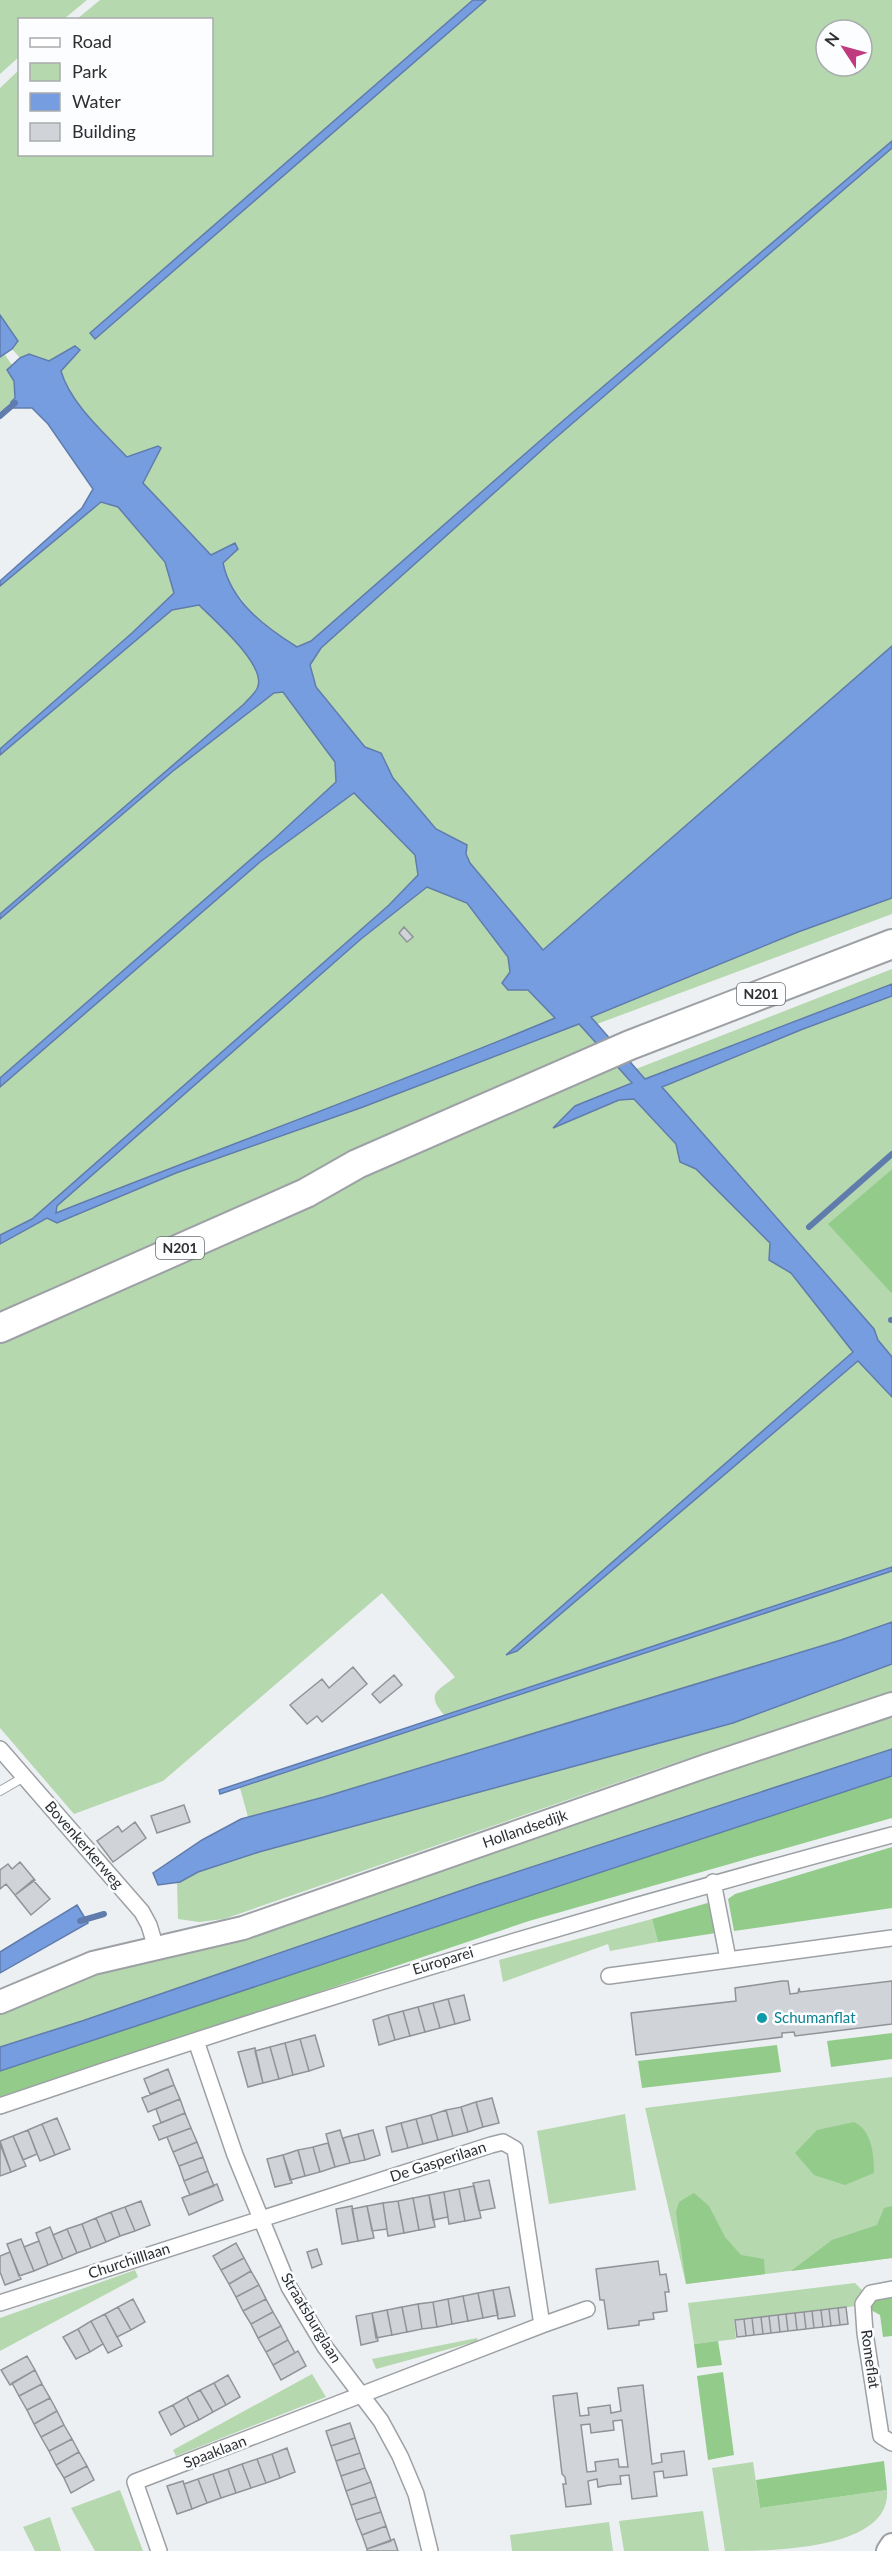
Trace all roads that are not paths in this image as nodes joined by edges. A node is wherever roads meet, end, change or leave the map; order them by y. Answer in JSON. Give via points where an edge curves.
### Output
{"nodes":[{"id":1,"x":892,"y":944,"type":"edge"},
{"id":2,"x":357,"y":1164,"type":"junction"},
{"id":3,"x":0,"y":1308,"type":"edge"},
{"id":4,"x":0,"y":1328,"type":"edge"},
{"id":5,"x":892,"y":1704,"type":"edge"},
{"id":6,"x":0,"y":1749,"type":"edge"},
{"id":7,"x":24,"y":1777,"type":"junction"},
{"id":8,"x":0,"y":1791,"type":"edge"},
{"id":9,"x":892,"y":1835,"type":"edge"},
{"id":10,"x":713,"y":1882,"type":"junction"},
{"id":11,"x":892,"y":1938,"type":"edge"},
{"id":12,"x":156,"y":1948,"type":"junction"},
{"id":13,"x":728,"y":1959,"type":"junction"},
{"id":14,"x":609,"y":1976,"type":"dead end"},
{"id":15,"x":0,"y":2002,"type":"edge"},
{"id":16,"x":196,"y":2042,"type":"junction"},
{"id":17,"x":0,"y":2106,"type":"edge"},
{"id":18,"x":259,"y":2218,"type":"junction"},
{"id":19,"x":892,"y":2289,"type":"edge"},
{"id":20,"x":0,"y":2303,"type":"edge"},
{"id":21,"x":587,"y":2309,"type":"dead end"},
{"id":22,"x":542,"y":2325,"type":"junction"},
{"id":23,"x":362,"y":2394,"type":"junction"},
{"id":24,"x":892,"y":2443,"type":"edge"},
{"id":25,"x":892,"y":2545,"type":"edge"},
{"id":26,"x":159,"y":2551,"type":"edge"},
{"id":27,"x":430,"y":2551,"type":"edge"},
{"id":28,"x":888,"y":2551,"type":"edge"}],
"edges":[{"from":1,"to":2,"type":"highway","number":"N201","via":[[630,1045]]},
{"from":2,"to":3,"type":"highway","number":"N201","via":[[296,1180]]},
{"from":2,"to":4,"type":"highway","number":"N201","via":[[306,1193]]},
{"from":5,"to":12,"type":"street","name":"Hollandsedijk","via":[[243,1928]]},
{"from":6,"to":7,"type":"street","name":"Bovenkerkerweg"},
{"from":7,"to":8,"type":"lane"},
{"from":7,"to":12,"type":"street","name":"Bovenkerkerweg","via":[[142,1912]]},
{"from":9,"to":10,"type":"street","name":"Europarei"},
{"from":10,"to":13,"type":"street"},
{"from":10,"to":16,"type":"street","name":"Europarei","via":[[413,1970]]},
{"from":11,"to":13,"type":"street"},
{"from":12,"to":15,"type":"street","name":"Hollandsedijk","via":[[93,1963]]},
{"from":13,"to":14,"type":"street"},
{"from":16,"to":17,"type":"street","name":"Europarei"},
{"from":16,"to":18,"type":"street","name":"Straatsburglaan"},
{"from":18,"to":20,"type":"street","name":"Churchilllaan"},
{"from":18,"to":22,"type":"street","name":"De Gasperilaan","via":[[503,2142],[515,2150]]},
{"from":18,"to":23,"type":"street","name":"Straatsburglaan","via":[[289,2287],[325,2347]]},
{"from":19,"to":24,"type":"street","name":"Romeflat","via":[[871,2293],[863,2304],[881,2436]]},
{"from":21,"to":22,"type":"street"},
{"from":22,"to":23,"type":"street"},
{"from":23,"to":26,"type":"street","name":"Spaaklaan","via":[[135,2482]]},
{"from":23,"to":27,"type":"street","name":"Straatsburglaan","via":[[400,2456],[416,2494]]},
{"from":25,"to":28,"type":"street"}]}
